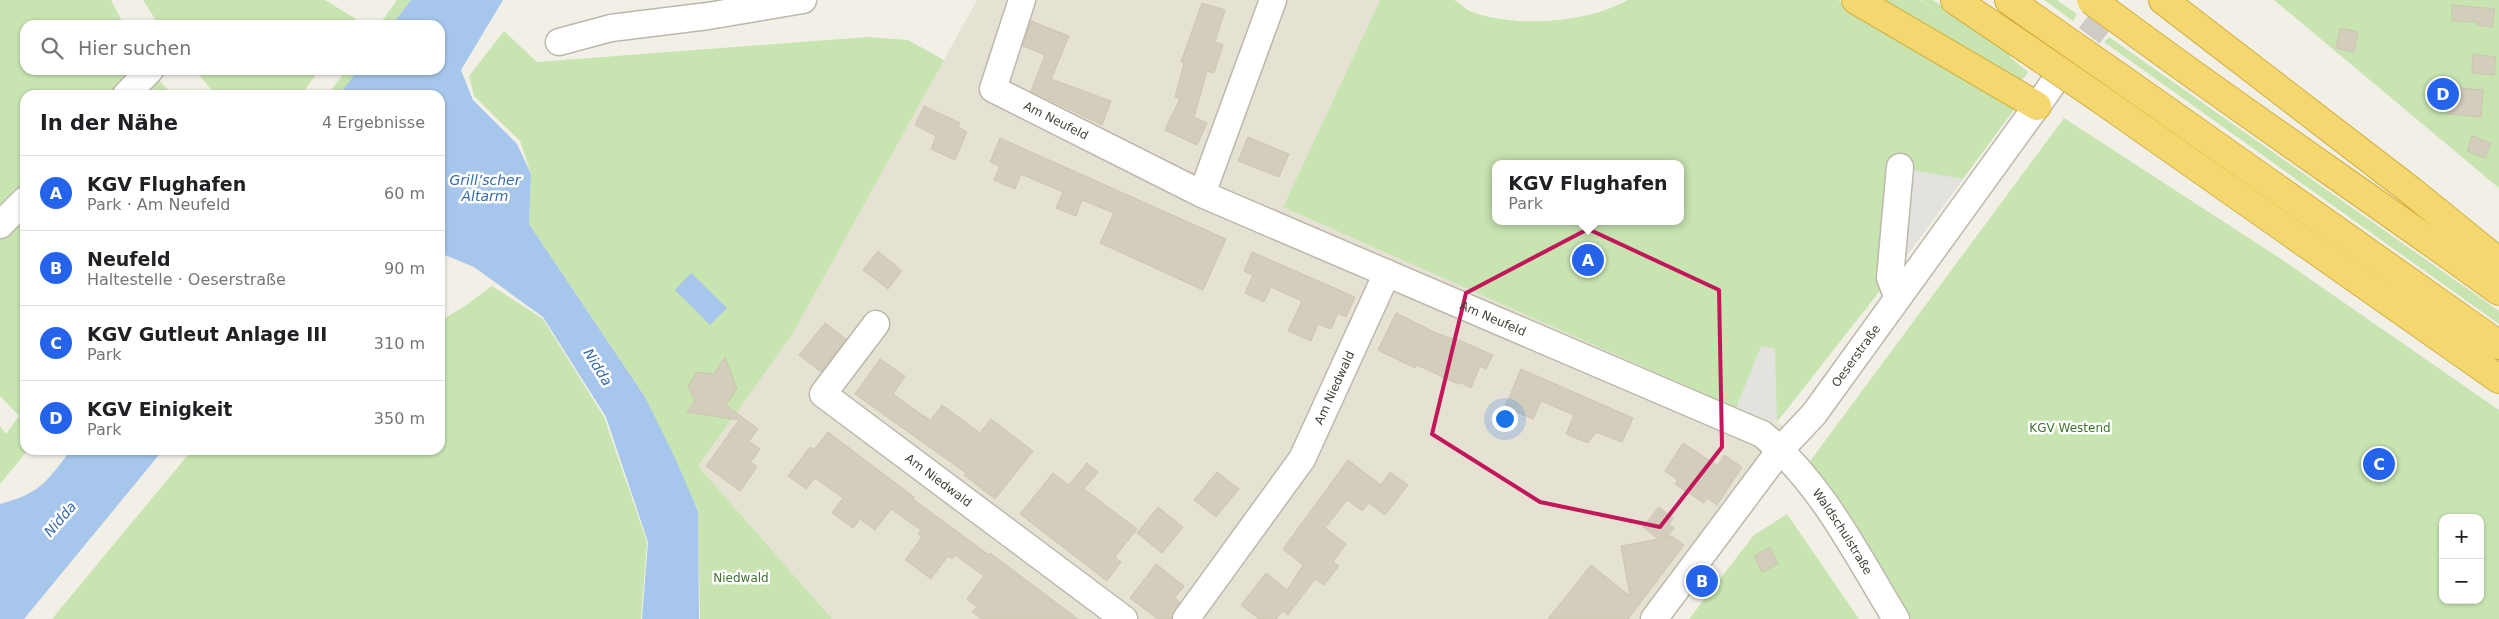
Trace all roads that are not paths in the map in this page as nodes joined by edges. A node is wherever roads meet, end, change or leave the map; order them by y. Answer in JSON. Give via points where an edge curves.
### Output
{"nodes":[{"id":1,"x":803,"y":0,"type":"edge"},
{"id":2,"x":1022,"y":0,"type":"edge"},
{"id":3,"x":1273,"y":0,"type":"edge"},
{"id":4,"x":1856,"y":0,"type":"edge"},
{"id":5,"x":1955,"y":0,"type":"edge"},
{"id":6,"x":2009,"y":0,"type":"edge"},
{"id":7,"x":2091,"y":0,"type":"edge"},
{"id":8,"x":2175,"y":1,"type":"edge"},
{"id":9,"x":559,"y":42,"type":"dead end"},
{"id":10,"x":145,"y":75,"type":"edge"},
{"id":11,"x":131,"y":90,"type":"edge"},
{"id":12,"x":2044,"y":96,"type":"joint"},
{"id":13,"x":1900,"y":167,"type":"dead end"},
{"id":14,"x":1202,"y":194,"type":"junction"},
{"id":15,"x":20,"y":205,"type":"edge"},
{"id":16,"x":0,"y":226,"type":"edge"},
{"id":17,"x":2499,"y":262,"type":"edge"},
{"id":18,"x":1387,"y":273,"type":"junction"},
{"id":19,"x":2499,"y":291,"type":"edge"},
{"id":20,"x":1898,"y":298,"type":"junction"},
{"id":21,"x":876,"y":324,"type":"dead end"},
{"id":22,"x":2499,"y":346,"type":"edge"},
{"id":23,"x":2499,"y":378,"type":"edge"},
{"id":24,"x":1781,"y":449,"type":"junction"},
{"id":25,"x":1124,"y":619,"type":"edge"},
{"id":26,"x":1186,"y":619,"type":"edge"},
{"id":27,"x":1654,"y":619,"type":"edge"},
{"id":28,"x":1896,"y":619,"type":"edge"}],
"edges":[{"from":1,"to":9,"type":"street","via":[[611,28]]},
{"from":2,"to":14,"type":"street","name":"Am Neufeld","via":[[993,89]]},
{"from":3,"to":14,"type":"street"},
{"from":4,"to":12,"type":"highway"},
{"from":5,"to":23,"type":"highway","bridge":true},
{"from":6,"to":22,"type":"highway","bridge":true},
{"from":7,"to":19,"type":"highway","bridge":true},
{"from":8,"to":17,"type":"highway","via":[[2278,88]]},
{"from":10,"to":11,"type":"street"},
{"from":12,"to":20,"type":"street","name":"Oeserstraße"},
{"from":13,"to":20,"type":"street","via":[[1890,278]]},
{"from":14,"to":18,"type":"street","name":"Am Neufeld"},
{"from":15,"to":16,"type":"street"},
{"from":18,"to":24,"type":"street","name":"Am Neufeld","via":[[1762,434]]},
{"from":18,"to":26,"type":"street","name":"Am Niedwald","via":[[1302,458]]},
{"from":20,"to":24,"type":"street","name":"Oeserstraße","via":[[1814,414]]},
{"from":21,"to":25,"type":"street","name":"Am Niedwald","via":[[824,394]]},
{"from":24,"to":27,"type":"street","name":"Oeserstraße"},
{"from":24,"to":28,"type":"street","name":"Waldschulstraße","via":[[1830,513]]}]}
